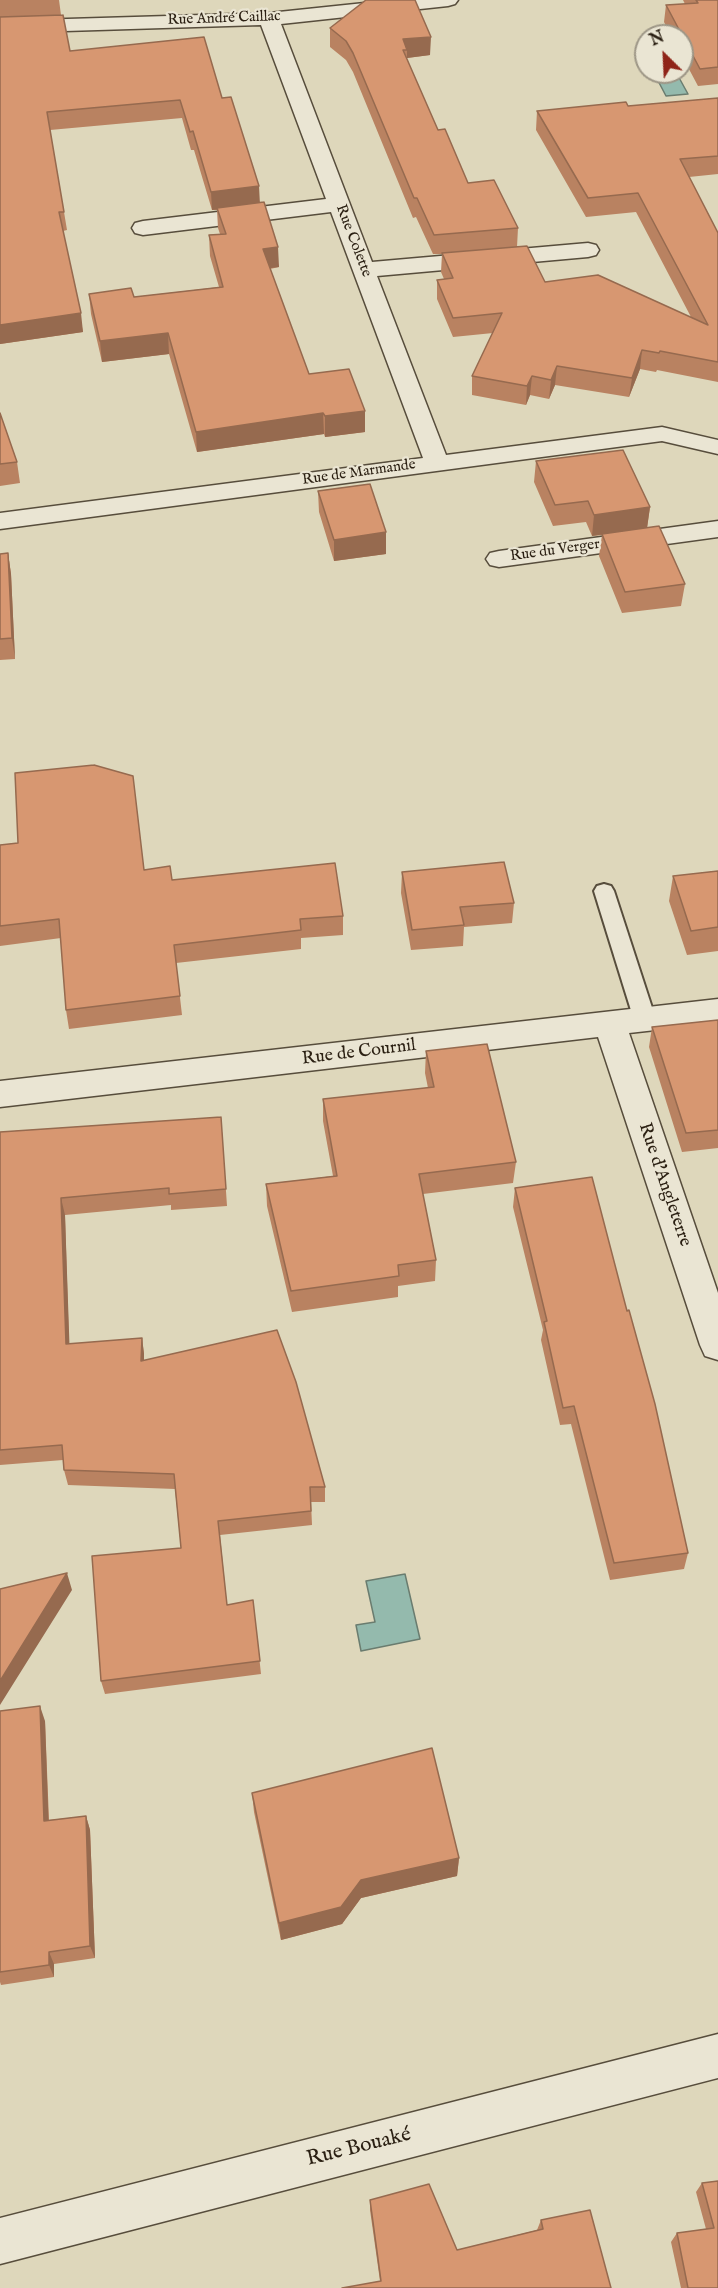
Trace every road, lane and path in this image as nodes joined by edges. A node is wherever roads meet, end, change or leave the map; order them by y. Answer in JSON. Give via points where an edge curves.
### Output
{"nodes":[{"id":1,"x":448,"y":0,"type":"edge"},
{"id":2,"x":269,"y":19,"type":"junction"},
{"id":3,"x":0,"y":27,"type":"edge"},
{"id":4,"x":339,"y":204,"type":"junction"},
{"id":5,"x":143,"y":228,"type":"dead end"},
{"id":6,"x":588,"y":250,"type":"dead end"},
{"id":7,"x":364,"y":270,"type":"junction"},
{"id":8,"x":718,"y":447,"type":"edge"},
{"id":9,"x":437,"y":463,"type":"junction"},
{"id":10,"x":0,"y":521,"type":"edge"},
{"id":11,"x":718,"y":528,"type":"edge"},
{"id":12,"x":499,"y":559,"type":"dead end"},
{"id":13,"x":604,"y":891,"type":"dead end"},
{"id":14,"x":718,"y":1011,"type":"edge"},
{"id":15,"x":645,"y":1020,"type":"junction"},
{"id":16,"x":610,"y":1024,"type":"junction"},
{"id":17,"x":0,"y":1094,"type":"edge"},
{"id":18,"x":718,"y":1345,"type":"edge"},
{"id":19,"x":718,"y":2056,"type":"edge"},
{"id":20,"x":0,"y":2241,"type":"edge"}],
"edges":[{"from":1,"to":2,"type":"street","name":"Rue André Caillac"},
{"from":2,"to":3,"type":"street","name":"Rue André Caillac"},
{"from":2,"to":4,"type":"street","name":"Rue Colette"},
{"from":4,"to":5,"type":"street"},
{"from":4,"to":7,"type":"street","name":"Rue Colette"},
{"from":6,"to":7,"type":"street"},
{"from":7,"to":9,"type":"street","name":"Rue Colette"},
{"from":8,"to":9,"type":"street","name":"Rue de Marmande","via":[[662,434]]},
{"from":9,"to":10,"type":"street","name":"Rue de Marmande"},
{"from":11,"to":12,"type":"street","name":"Rue du Verger"},
{"from":13,"to":15,"type":"lane"},
{"from":14,"to":15,"type":"street","name":"Rue de Cournil"},
{"from":15,"to":16,"type":"street","name":"Rue de Cournil"},
{"from":16,"to":17,"type":"street","name":"Rue de Cournil"},
{"from":16,"to":18,"type":"street","name":"Rue d'Angleterre"},
{"from":19,"to":20,"type":"street","name":"Rue Bouaké"}]}
